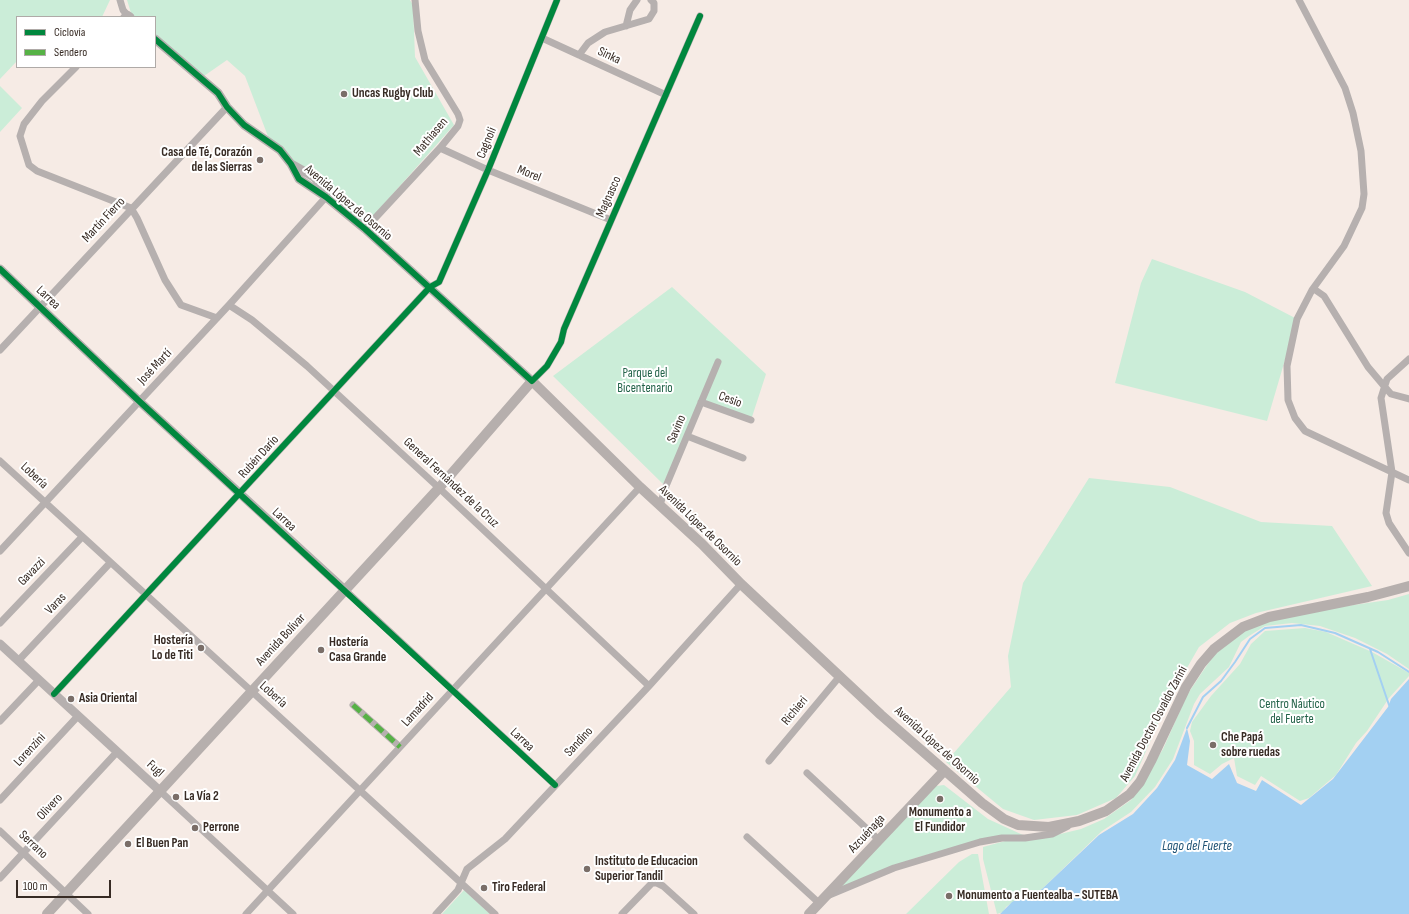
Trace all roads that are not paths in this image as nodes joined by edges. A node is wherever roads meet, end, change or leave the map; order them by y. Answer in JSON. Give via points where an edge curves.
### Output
{"nodes":[{"id":1,"x":120,"y":0,"type":"edge"},
{"id":2,"x":415,"y":0,"type":"edge"},
{"id":3,"x":557,"y":0,"type":"edge"},
{"id":4,"x":637,"y":0,"type":"edge"},
{"id":5,"x":651,"y":0,"type":"edge"},
{"id":6,"x":1299,"y":0,"type":"edge"},
{"id":7,"x":127,"y":16,"type":"edge"},
{"id":8,"x":700,"y":16,"type":"dead end"},
{"id":9,"x":626,"y":26,"type":"junction"},
{"id":10,"x":542,"y":38,"type":"junction"},
{"id":11,"x":156,"y":40,"type":"edge"},
{"id":12,"x":579,"y":55,"type":"junction"},
{"id":13,"x":75,"y":68,"type":"edge"},
{"id":14,"x":666,"y":95,"type":"junction"},
{"id":15,"x":227,"y":107,"type":"junction"},
{"id":16,"x":440,"y":148,"type":"junction"},
{"id":17,"x":488,"y":170,"type":"junction"},
{"id":18,"x":326,"y":197,"type":"junction"},
{"id":19,"x":131,"y":208,"type":"junction"},
{"id":20,"x":611,"y":220,"type":"junction"},
{"id":21,"x":364,"y":229,"type":"junction"},
{"id":22,"x":0,"y":269,"type":"edge"},
{"id":23,"x":430,"y":287,"type":"junction"},
{"id":24,"x":1314,"y":288,"type":"junction"},
{"id":25,"x":229,"y":305,"type":"junction"},
{"id":26,"x":41,"y":306,"type":"junction"},
{"id":27,"x":217,"y":318,"type":"junction"},
{"id":28,"x":0,"y":350,"type":"edge"},
{"id":29,"x":1409,"y":359,"type":"edge"},
{"id":30,"x":718,"y":362,"type":"dead end"},
{"id":31,"x":532,"y":381,"type":"junction"},
{"id":32,"x":1384,"y":386,"type":"junction"},
{"id":33,"x":334,"y":391,"type":"junction"},
{"id":34,"x":1409,"y":399,"type":"edge"},
{"id":35,"x":140,"y":401,"type":"junction"},
{"id":36,"x":702,"y":402,"type":"junction"},
{"id":37,"x":751,"y":420,"type":"dead end"},
{"id":38,"x":687,"y":436,"type":"junction"},
{"id":39,"x":743,"y":458,"type":"dead end"},
{"id":40,"x":0,"y":461,"type":"edge"},
{"id":41,"x":1392,"y":472,"type":"junction"},
{"id":42,"x":1409,"y":480,"type":"edge"},
{"id":43,"x":640,"y":487,"type":"junction"},
{"id":44,"x":439,"y":488,"type":"junction"},
{"id":45,"x":240,"y":494,"type":"junction"},
{"id":46,"x":45,"y":503,"type":"junction"},
{"id":47,"x":660,"y":505,"type":"junction"},
{"id":48,"x":82,"y":537,"type":"junction"},
{"id":49,"x":0,"y":551,"type":"edge"},
{"id":50,"x":1409,"y":552,"type":"edge"},
{"id":51,"x":110,"y":564,"type":"junction"},
{"id":52,"x":741,"y":584,"type":"junction"},
{"id":53,"x":1409,"y":586,"type":"edge"},
{"id":54,"x":546,"y":588,"type":"junction"},
{"id":55,"x":345,"y":590,"type":"junction"},
{"id":56,"x":146,"y":596,"type":"junction"},
{"id":57,"x":0,"y":623,"type":"edge"},
{"id":58,"x":0,"y":645,"type":"edge"},
{"id":59,"x":18,"y":661,"type":"junction"},
{"id":60,"x":840,"y":676,"type":"junction"},
{"id":61,"x":39,"y":680,"type":"junction"},
{"id":62,"x":649,"y":686,"type":"junction"},
{"id":63,"x":453,"y":689,"type":"junction"},
{"id":64,"x":251,"y":692,"type":"junction"},
{"id":65,"x":54,"y":694,"type":"junction"},
{"id":66,"x":353,"y":705,"type":"dead end"},
{"id":67,"x":78,"y":716,"type":"junction"},
{"id":68,"x":0,"y":722,"type":"edge"},
{"id":69,"x":400,"y":747,"type":"junction"},
{"id":70,"x":117,"y":752,"type":"junction"},
{"id":71,"x":769,"y":761,"type":"dead end"},
{"id":72,"x":944,"y":771,"type":"junction"},
{"id":73,"x":807,"y":773,"type":"dead end"},
{"id":74,"x":555,"y":785,"type":"junction"},
{"id":75,"x":360,"y":790,"type":"junction"},
{"id":76,"x":160,"y":791,"type":"junction"},
{"id":77,"x":0,"y":800,"type":"edge"},
{"id":78,"x":1077,"y":822,"type":"junction"},
{"id":79,"x":0,"y":831,"type":"edge"},
{"id":80,"x":747,"y":837,"type":"dead end"},
{"id":81,"x":879,"y":840,"type":"junction"},
{"id":82,"x":24,"y":853,"type":"junction"},
{"id":83,"x":0,"y":878,"type":"edge"},
{"id":84,"x":462,"y":883,"type":"junction"},
{"id":85,"x":268,"y":891,"type":"junction"},
{"id":86,"x":66,"y":893,"type":"junction"},
{"id":87,"x":822,"y":900,"type":"junction"},
{"id":88,"x":47,"y":914,"type":"edge"},
{"id":89,"x":88,"y":914,"type":"edge"},
{"id":90,"x":246,"y":914,"type":"edge"},
{"id":91,"x":293,"y":914,"type":"edge"},
{"id":92,"x":436,"y":914,"type":"edge"},
{"id":93,"x":495,"y":914,"type":"edge"},
{"id":94,"x":622,"y":914,"type":"edge"},
{"id":95,"x":694,"y":914,"type":"edge"},
{"id":96,"x":809,"y":914,"type":"edge"}],
"edges":[{"from":1,"to":7,"type":"street"},
{"from":2,"to":16,"type":"street","name":"Mathiasen","via":[[418,32],[425,60],[460,120]]},
{"from":3,"to":10,"type":"street","name":"Cagnoli"},
{"from":4,"to":9,"type":"street","via":[[630,10]]},
{"from":5,"to":9,"type":"street","via":[[654,3],[654,11],[649,19]]},
{"from":6,"to":24,"type":"street","via":[[1345,88],[1361,151],[1364,194],[1362,208],[1344,246]]},
{"from":8,"to":14,"type":"street","name":"Magnasco"},
{"from":9,"to":12,"type":"street","via":[[595,38]]},
{"from":10,"to":12,"type":"street","name":"Sinka"},
{"from":10,"to":17,"type":"street","name":"Cagnoli"},
{"from":11,"to":15,"type":"street","name":"Avenida López de Osornio","via":[[218,93]]},
{"from":12,"to":14,"type":"street","name":"Sinka"},
{"from":13,"to":19,"type":"street","via":[[42,101],[24,124],[20,136],[29,165],[37,171]]},
{"from":14,"to":20,"type":"street","name":"Magnasco"},
{"from":15,"to":18,"type":"street","name":"Avenida López de Osornio","via":[[244,125],[280,150],[291,164],[314,177]]},
{"from":15,"to":19,"type":"street","name":"Martín Fierro"},
{"from":16,"to":17,"type":"street","name":"Morel"},
{"from":16,"to":21,"type":"street","name":"Mathiasen"},
{"from":17,"to":20,"type":"street","name":"Morel"},
{"from":17,"to":23,"type":"street","name":"Cagnoli","via":[[439,282]]},
{"from":18,"to":21,"type":"street","name":"Avenida López de Osornio"},
{"from":18,"to":25,"type":"street","name":"José Martí"},
{"from":19,"to":26,"type":"street","name":"Martín Fierro"},
{"from":19,"to":27,"type":"street","via":[[165,280],[181,305]]},
{"from":20,"to":31,"type":"street","name":"Magnasco","via":[[555,353],[547,366]]},
{"from":21,"to":23,"type":"street","name":"Avenida López de Osornio"},
{"from":22,"to":26,"type":"street","name":"Larrea"},
{"from":23,"to":31,"type":"street","name":"Avenida López de Osornio"},
{"from":23,"to":33,"type":"street","name":"Rubén Darío"},
{"from":24,"to":32,"type":"street","via":[[1324,296],[1368,367]]},
{"from":24,"to":41,"type":"street","via":[[1297,319],[1287,366],[1288,400],[1295,418],[1305,431]]},
{"from":25,"to":27,"type":"street","name":"José Martí"},
{"from":25,"to":33,"type":"street","name":"General Fernández de la Cruz","via":[[258,325]]},
{"from":26,"to":28,"type":"street","name":"Martín Fierro"},
{"from":26,"to":35,"type":"street","name":"Larrea"},
{"from":27,"to":35,"type":"street","name":"José Martí"},
{"from":29,"to":32,"type":"street"},
{"from":30,"to":36,"type":"street","name":"Savino"},
{"from":31,"to":43,"type":"main road","name":"Avenida López de Osornio"},
{"from":31,"to":44,"type":"main road","name":"Avenida Bolívar"},
{"from":32,"to":34,"type":"street","via":[[1391,394]]},
{"from":32,"to":41,"type":"street","via":[[1381,398],[1382,415]]},
{"from":33,"to":44,"type":"street","name":"General Fernández de la Cruz"},
{"from":33,"to":45,"type":"street","name":"Rubén Darío"},
{"from":35,"to":45,"type":"street","name":"Larrea"},
{"from":35,"to":46,"type":"street","name":"José Martí"},
{"from":36,"to":37,"type":"street","name":"Cesio"},
{"from":36,"to":38,"type":"street","name":"Savino"},
{"from":38,"to":39,"type":"street"},
{"from":38,"to":47,"type":"street","name":"Savino"},
{"from":40,"to":46,"type":"street","name":"Lobería"},
{"from":41,"to":42,"type":"street"},
{"from":41,"to":50,"type":"street","via":[[1386,513],[1389,523]]},
{"from":43,"to":47,"type":"main road","name":"Avenida López de Osornio"},
{"from":43,"to":54,"type":"street","name":"Lamadrid"},
{"from":44,"to":54,"type":"street","name":"General Fernández de la Cruz"},
{"from":44,"to":55,"type":"main road","name":"Avenida Bolívar"},
{"from":45,"to":55,"type":"street","name":"Larrea"},
{"from":45,"to":56,"type":"street","name":"Rubén Darío"},
{"from":46,"to":48,"type":"street","name":"Lobería"},
{"from":46,"to":49,"type":"street","name":"José Martí"},
{"from":47,"to":52,"type":"main road","name":"Avenida López de Osornio"},
{"from":48,"to":51,"type":"street","name":"Lobería"},
{"from":48,"to":57,"type":"street","name":"Gavazzi"},
{"from":51,"to":56,"type":"street","name":"Lobería"},
{"from":51,"to":59,"type":"street","name":"Varas"},
{"from":52,"to":60,"type":"main road","name":"Avenida López de Osornio"},
{"from":52,"to":62,"type":"street","name":"Sandino"},
{"from":53,"to":78,"type":"main road","name":"Avenida Doctor Osvaldo Zarini","via":[[1269,617],[1243,627],[1214,649],[1201,664],[1186,687],[1152,761],[1130,794],[1106,810]]},
{"from":54,"to":62,"type":"street","name":"General Fernández de la Cruz"},
{"from":54,"to":63,"type":"street","name":"Lamadrid"},
{"from":55,"to":63,"type":"street","name":"Larrea"},
{"from":55,"to":64,"type":"main road","name":"Avenida Bolívar"},
{"from":56,"to":64,"type":"street","name":"Lobería"},
{"from":56,"to":65,"type":"street","name":"Rubén Darío"},
{"from":58,"to":59,"type":"street","name":"Fugl"},
{"from":59,"to":61,"type":"street","name":"Fugl"},
{"from":60,"to":71,"type":"street","name":"Richieri"},
{"from":60,"to":72,"type":"main road","name":"Avenida López de Osornio"},
{"from":61,"to":65,"type":"street","name":"Fugl"},
{"from":61,"to":68,"type":"street"},
{"from":62,"to":74,"type":"street","name":"Sandino"},
{"from":63,"to":69,"type":"street","name":"Lamadrid"},
{"from":63,"to":74,"type":"street","name":"Larrea"},
{"from":64,"to":75,"type":"street","name":"Lobería"},
{"from":64,"to":76,"type":"main road","name":"Avenida Bolívar"},
{"from":65,"to":67,"type":"street","name":"Fugl"},
{"from":66,"to":69,"type":"street"},
{"from":67,"to":70,"type":"street","name":"Fugl"},
{"from":67,"to":77,"type":"street","name":"Lorenzini"},
{"from":69,"to":75,"type":"street","name":"Lamadrid"},
{"from":70,"to":76,"type":"street","name":"Fugl"},
{"from":70,"to":82,"type":"street","name":"Olivero"},
{"from":72,"to":78,"type":"main road","name":"Avenida López de Osornio","via":[[982,803],[1011,822],[1040,827]]},
{"from":72,"to":81,"type":"main road","name":"Azcuénaga"},
{"from":73,"to":81,"type":"street"},
{"from":74,"to":84,"type":"street","name":"Sandino","via":[[505,840],[467,869]]},
{"from":75,"to":84,"type":"street","name":"Lobería"},
{"from":75,"to":85,"type":"street","name":"Lamadrid"},
{"from":76,"to":85,"type":"street","name":"Fugl"},
{"from":76,"to":86,"type":"main road","name":"Avenida Bolívar"},
{"from":78,"to":87,"type":"street","name":"Avenida Doctor Osvaldo Zarini","via":[[1052,834],[980,842],[894,868]]},
{"from":79,"to":82,"type":"street","name":"Serrano"},
{"from":80,"to":87,"type":"street"},
{"from":81,"to":87,"type":"main road","name":"Azcuénaga"},
{"from":82,"to":83,"type":"street","name":"Olivero"},
{"from":82,"to":86,"type":"street","name":"Serrano"},
{"from":84,"to":92,"type":"street","name":"Sandino"},
{"from":84,"to":93,"type":"street","name":"Lobería"},
{"from":85,"to":90,"type":"street","name":"Lamadrid"},
{"from":85,"to":91,"type":"street","name":"Fugl"},
{"from":86,"to":88,"type":"main road","name":"Avenida Bolívar"},
{"from":86,"to":89,"type":"street","name":"Serrano"},
{"from":87,"to":96,"type":"main road","name":"Azcuénaga"},
{"from":94,"to":95,"type":"street","via":[[652,883],[664,886]]}]}
